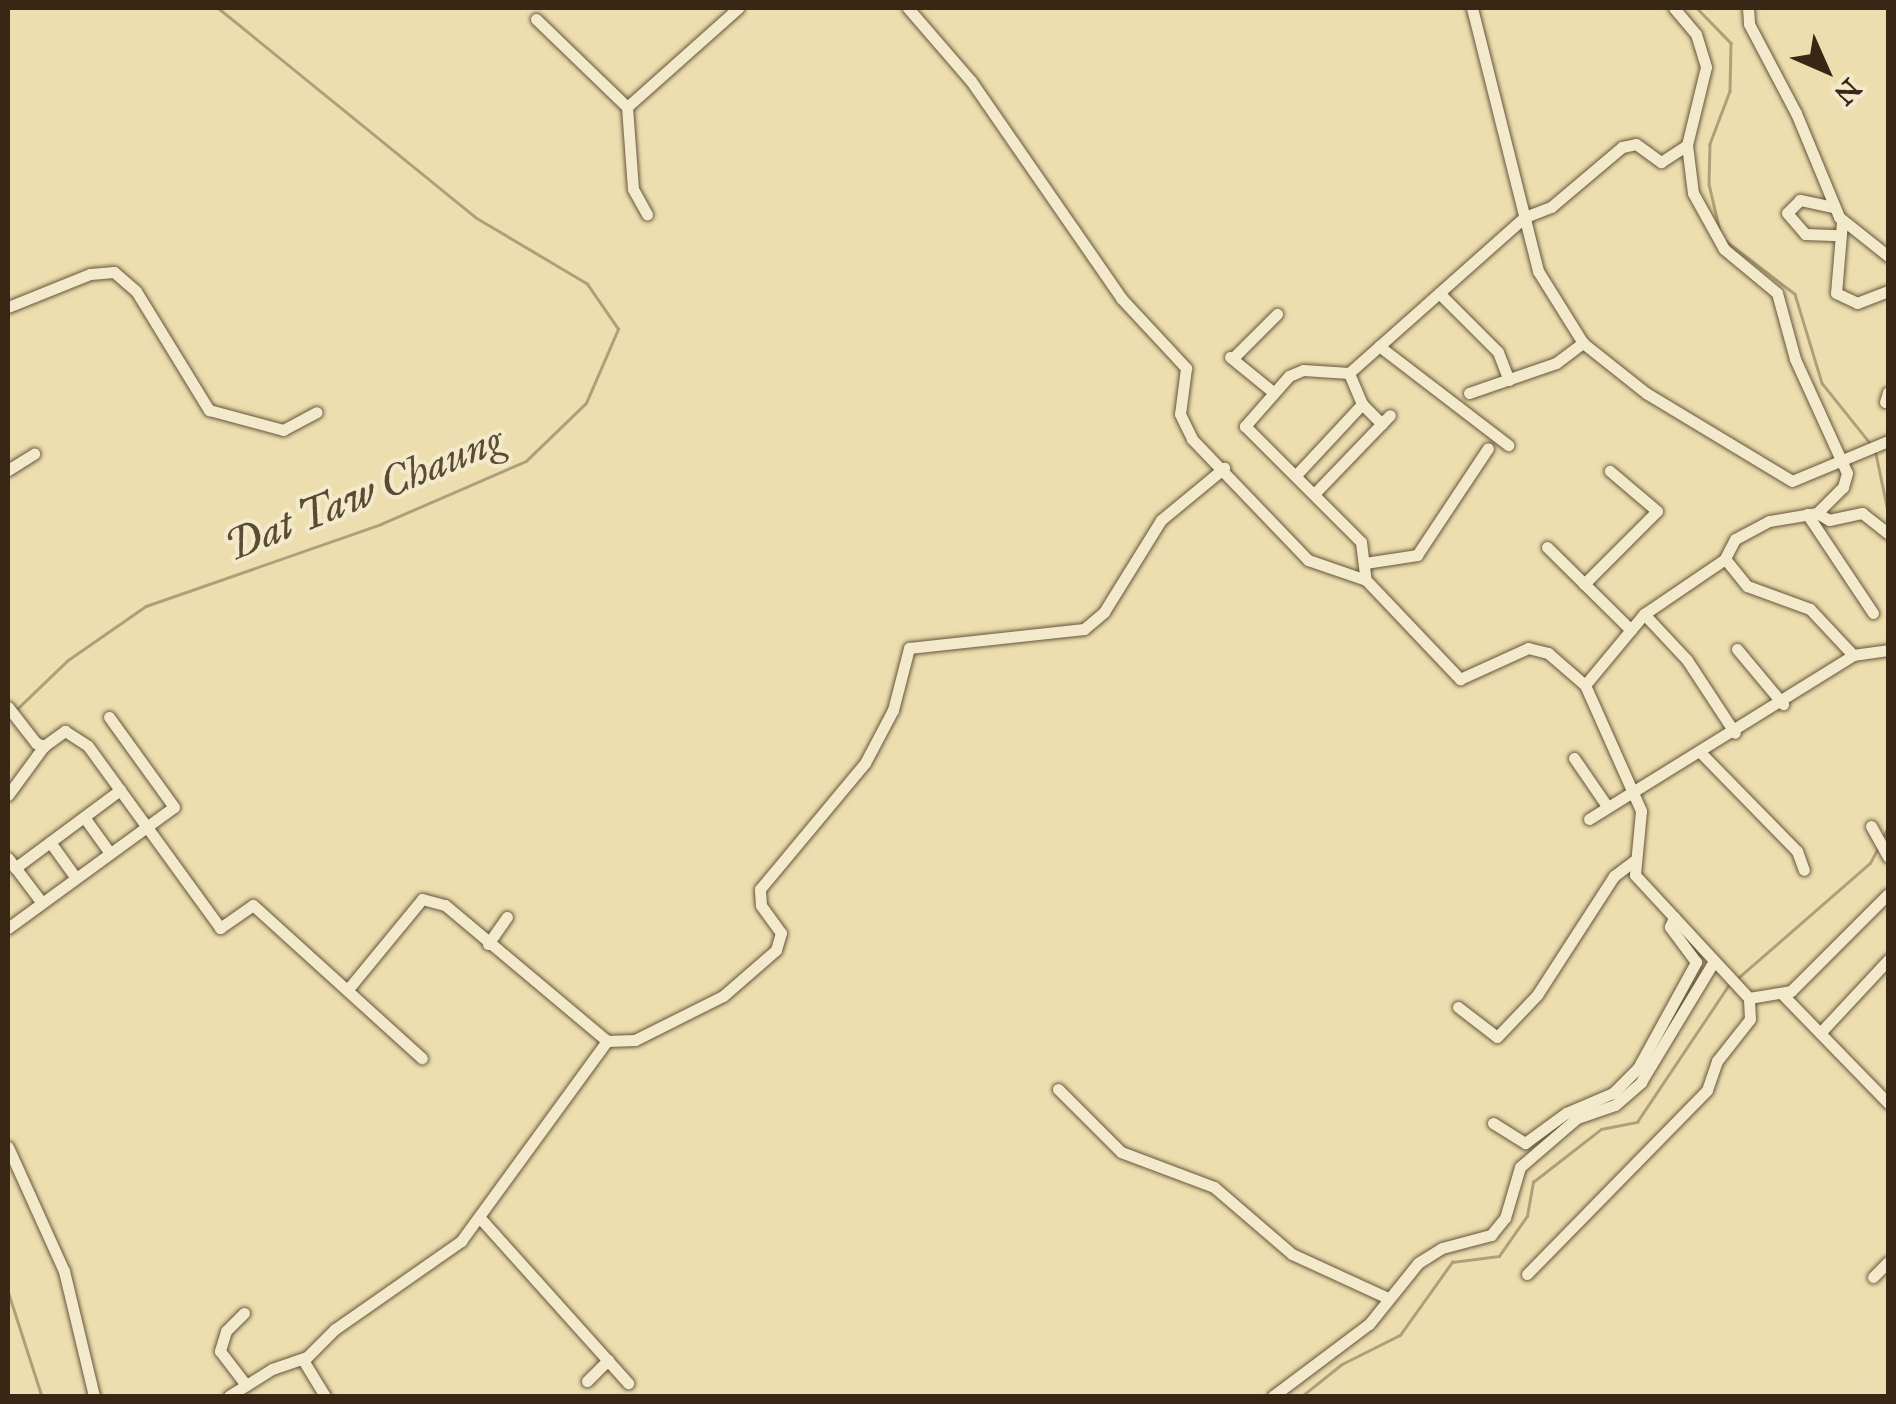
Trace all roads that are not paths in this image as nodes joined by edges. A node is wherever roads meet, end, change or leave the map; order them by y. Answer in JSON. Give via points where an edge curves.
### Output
{"nodes":[{"id":1,"x":738,"y":8,"type":"edge"},
{"id":2,"x":908,"y":8,"type":"edge"},
{"id":3,"x":1472,"y":8,"type":"edge"},
{"id":4,"x":1674,"y":8,"type":"edge"},
{"id":5,"x":1745,"y":10,"type":"edge"},
{"id":6,"x":536,"y":19,"type":"dead end"},
{"id":7,"x":627,"y":107,"type":"junction"},
{"id":8,"x":1687,"y":145,"type":"junction"},
{"id":9,"x":1833,"y":207,"type":"junction"},
{"id":10,"x":647,"y":214,"type":"dead end"},
{"id":11,"x":1524,"y":217,"type":"junction"},
{"id":12,"x":1841,"y":228,"type":"junction"},
{"id":13,"x":1888,"y":256,"type":"edge"},
{"id":14,"x":1888,"y":291,"type":"edge"},
{"id":15,"x":1439,"y":293,"type":"junction"},
{"id":16,"x":8,"y":307,"type":"edge"},
{"id":17,"x":1277,"y":314,"type":"dead end"},
{"id":18,"x":1583,"y":343,"type":"junction"},
{"id":19,"x":1379,"y":346,"type":"junction"},
{"id":20,"x":1349,"y":373,"type":"junction"},
{"id":21,"x":1508,"y":380,"type":"junction"},
{"id":22,"x":1272,"y":392,"type":"junction"},
{"id":23,"x":1469,"y":393,"type":"dead end"},
{"id":24,"x":1362,"y":404,"type":"junction"},
{"id":25,"x":317,"y":412,"type":"dead end"},
{"id":26,"x":1887,"y":442,"type":"edge"},
{"id":27,"x":1508,"y":445,"type":"dead end"},
{"id":28,"x":1488,"y":448,"type":"dead end"},
{"id":29,"x":34,"y":454,"type":"dead end"},
{"id":30,"x":1846,"y":464,"type":"junction"},
{"id":31,"x":1224,"y":468,"type":"junction"},
{"id":32,"x":8,"y":470,"type":"edge"},
{"id":33,"x":1610,"y":471,"type":"dead end"},
{"id":34,"x":1297,"y":474,"type":"junction"},
{"id":35,"x":1315,"y":493,"type":"junction"},
{"id":36,"x":1812,"y":514,"type":"junction"},
{"id":37,"x":1888,"y":533,"type":"edge"},
{"id":38,"x":1548,"y":547,"type":"dead end"},
{"id":39,"x":1725,"y":559,"type":"junction"},
{"id":40,"x":1366,"y":564,"type":"junction"},
{"id":41,"x":1366,"y":580,"type":"junction"},
{"id":42,"x":1584,"y":584,"type":"junction"},
{"id":43,"x":1873,"y":613,"type":"dead end"},
{"id":44,"x":1644,"y":614,"type":"junction"},
{"id":45,"x":1632,"y":630,"type":"junction"},
{"id":46,"x":1737,"y":649,"type":"dead end"},
{"id":47,"x":1888,"y":650,"type":"edge"},
{"id":48,"x":1853,"y":655,"type":"junction"},
{"id":49,"x":1585,"y":685,"type":"junction"},
{"id":50,"x":1783,"y":704,"type":"junction"},
{"id":51,"x":8,"y":708,"type":"edge"},
{"id":52,"x":110,"y":717,"type":"dead end"},
{"id":53,"x":1736,"y":733,"type":"junction"},
{"id":54,"x":44,"y":746,"type":"junction"},
{"id":55,"x":1700,"y":752,"type":"junction"},
{"id":56,"x":1574,"y":758,"type":"dead end"},
{"id":57,"x":120,"y":790,"type":"junction"},
{"id":58,"x":1631,"y":790,"type":"junction"},
{"id":59,"x":8,"y":796,"type":"edge"},
{"id":60,"x":1607,"y":806,"type":"junction"},
{"id":61,"x":84,"y":817,"type":"junction"},
{"id":62,"x":1589,"y":819,"type":"dead end"},
{"id":63,"x":146,"y":827,"type":"junction"},
{"id":64,"x":50,"y":842,"type":"junction"},
{"id":65,"x":110,"y":853,"type":"junction"},
{"id":66,"x":1634,"y":861,"type":"junction"},
{"id":67,"x":11,"y":863,"type":"edge"},
{"id":68,"x":1804,"y":870,"type":"dead end"},
{"id":69,"x":76,"y":878,"type":"junction"},
{"id":70,"x":1888,"y":894,"type":"edge"},
{"id":71,"x":42,"y":903,"type":"junction"},
{"id":72,"x":507,"y":916,"type":"dead end"},
{"id":73,"x":1674,"y":917,"type":"junction"},
{"id":74,"x":8,"y":928,"type":"edge"},
{"id":75,"x":488,"y":944,"type":"junction"},
{"id":76,"x":1888,"y":960,"type":"edge"},
{"id":77,"x":1714,"y":961,"type":"junction"},
{"id":78,"x":349,"y":988,"type":"junction"},
{"id":79,"x":1749,"y":998,"type":"junction"},
{"id":80,"x":1786,"y":998,"type":"junction"},
{"id":81,"x":1458,"y":1007,"type":"dead end"},
{"id":82,"x":1820,"y":1033,"type":"junction"},
{"id":83,"x":607,"y":1041,"type":"junction"},
{"id":84,"x":422,"y":1058,"type":"dead end"},
{"id":85,"x":1058,"y":1089,"type":"dead end"},
{"id":86,"x":1888,"y":1103,"type":"edge"},
{"id":87,"x":1492,"y":1124,"type":"dead end"},
{"id":88,"x":8,"y":1146,"type":"edge"},
{"id":89,"x":480,"y":1218,"type":"junction"},
{"id":90,"x":1888,"y":1262,"type":"edge"},
{"id":91,"x":1527,"y":1274,"type":"dead end"},
{"id":92,"x":1873,"y":1277,"type":"dead end"},
{"id":93,"x":1386,"y":1298,"type":"junction"},
{"id":94,"x":244,"y":1313,"type":"dead end"},
{"id":95,"x":303,"y":1360,"type":"junction"},
{"id":96,"x":608,"y":1360,"type":"junction"},
{"id":97,"x":587,"y":1381,"type":"dead end"},
{"id":98,"x":628,"y":1383,"type":"dead end"},
{"id":99,"x":246,"y":1385,"type":"junction"},
{"id":100,"x":94,"y":1396,"type":"edge"},
{"id":101,"x":229,"y":1396,"type":"edge"},
{"id":102,"x":325,"y":1396,"type":"edge"},
{"id":103,"x":1273,"y":1396,"type":"edge"}],
"edges":[{"from":1,"to":7,"type":"street"},
{"from":2,"to":31,"type":"street","via":[[979,92],[1121,298],[1186,368],[1181,421]]},
{"from":3,"to":11,"type":"street"},
{"from":4,"to":8,"type":"street","via":[[1696,34],[1706,67]]},
{"from":5,"to":9,"type":"street"},
{"from":6,"to":7,"type":"street"},
{"from":7,"to":10,"type":"street","via":[[633,189]]},
{"from":8,"to":11,"type":"street","via":[[1661,162],[1630,142],[1551,208]]},
{"from":8,"to":30,"type":"street","via":[[1688,176],[1706,220],[1724,249],[1777,293],[1795,360]]},
{"from":9,"to":12,"type":"street"},
{"from":9,"to":12,"type":"street","via":[[1800,200],[1786,213],[1806,234]]},
{"from":11,"to":15,"type":"street"},
{"from":11,"to":18,"type":"street","via":[[1546,292]]},
{"from":12,"to":13,"type":"street"},
{"from":12,"to":14,"type":"street","via":[[1836,294],[1857,304]]},
{"from":15,"to":19,"type":"street"},
{"from":15,"to":21,"type":"street","via":[[1498,352]]},
{"from":16,"to":25,"type":"street","via":[[90,274],[114,272],[158,322],[196,400],[208,410],[283,430]]},
{"from":17,"to":22,"type":"street","via":[[1230,357]]},
{"from":18,"to":21,"type":"street","via":[[1556,364]]},
{"from":18,"to":30,"type":"street","via":[[1646,393],[1792,482]]},
{"from":19,"to":20,"type":"street"},
{"from":19,"to":27,"type":"street"},
{"from":20,"to":22,"type":"street","via":[[1303,370]]},
{"from":20,"to":24,"type":"street"},
{"from":21,"to":23,"type":"street"},
{"from":22,"to":34,"type":"street","via":[[1245,426]]},
{"from":24,"to":34,"type":"street"},
{"from":24,"to":35,"type":"street","via":[[1386,420]]},
{"from":26,"to":30,"type":"street"},
{"from":28,"to":40,"type":"street","via":[[1417,555]]},
{"from":29,"to":32,"type":"street"},
{"from":30,"to":36,"type":"street","via":[[1843,487]]},
{"from":31,"to":41,"type":"street","via":[[1318,567]]},
{"from":31,"to":83,"type":"street","via":[[1160,520],[1104,612],[1084,630],[909,648],[876,746],[758,896],[781,933],[776,950],[723,996],[635,1040]]},
{"from":33,"to":42,"type":"street","via":[[1657,511]]},
{"from":34,"to":35,"type":"street"},
{"from":35,"to":40,"type":"street","via":[[1361,542]]},
{"from":36,"to":37,"type":"street","via":[[1830,520],[1862,513]]},
{"from":36,"to":39,"type":"street","via":[[1752,526]]},
{"from":36,"to":43,"type":"street"},
{"from":38,"to":42,"type":"street"},
{"from":39,"to":44,"type":"street"},
{"from":39,"to":48,"type":"street","via":[[1748,586],[1810,608]]},
{"from":40,"to":41,"type":"street"},
{"from":41,"to":49,"type":"street","via":[[1460,680],[1528,648],[1548,652]]},
{"from":42,"to":45,"type":"street"},
{"from":44,"to":45,"type":"street"},
{"from":44,"to":53,"type":"street","via":[[1686,660]]},
{"from":45,"to":49,"type":"street"},
{"from":46,"to":50,"type":"street"},
{"from":47,"to":48,"type":"street"},
{"from":48,"to":50,"type":"street"},
{"from":49,"to":58,"type":"street"},
{"from":50,"to":53,"type":"street"},
{"from":51,"to":54,"type":"street"},
{"from":52,"to":63,"type":"street","via":[[174,807]]},
{"from":53,"to":55,"type":"street"},
{"from":54,"to":57,"type":"street","via":[[74,732]]},
{"from":54,"to":59,"type":"street"},
{"from":55,"to":58,"type":"street"},
{"from":55,"to":68,"type":"street","via":[[1797,851]]},
{"from":56,"to":60,"type":"street"},
{"from":57,"to":61,"type":"street"},
{"from":57,"to":63,"type":"street"},
{"from":58,"to":60,"type":"street"},
{"from":58,"to":66,"type":"street","via":[[1641,811]]},
{"from":60,"to":62,"type":"street"},
{"from":61,"to":64,"type":"street"},
{"from":61,"to":65,"type":"street"},
{"from":63,"to":65,"type":"street"},
{"from":63,"to":78,"type":"street","via":[[220,928],[253,905],[290,945]]},
{"from":64,"to":67,"type":"street"},
{"from":64,"to":69,"type":"street"},
{"from":65,"to":69,"type":"street"},
{"from":66,"to":73,"type":"street","via":[[1642,885]]},
{"from":66,"to":81,"type":"street","via":[[1608,884],[1536,995],[1501,1034],[1492,1037]]},
{"from":67,"to":71,"type":"street"},
{"from":69,"to":71,"type":"street"},
{"from":70,"to":80,"type":"street"},
{"from":71,"to":74,"type":"street"},
{"from":72,"to":75,"type":"street"},
{"from":73,"to":77,"type":"street"},
{"from":73,"to":87,"type":"street","via":[[1670,927],[1696,962],[1628,1080],[1525,1143]]},
{"from":75,"to":78,"type":"street","via":[[445,905],[422,899]]},
{"from":75,"to":83,"type":"street"},
{"from":76,"to":82,"type":"street"},
{"from":77,"to":79,"type":"street"},
{"from":77,"to":93,"type":"street","via":[[1641,1082],[1615,1105],[1577,1118],[1534,1153],[1512,1180],[1505,1218],[1491,1234],[1432,1254]]},
{"from":78,"to":84,"type":"street"},
{"from":79,"to":80,"type":"street"},
{"from":79,"to":91,"type":"street","via":[[1750,1020],[1717,1061],[1707,1090]]},
{"from":80,"to":82,"type":"street"},
{"from":82,"to":86,"type":"street"},
{"from":83,"to":89,"type":"street","via":[[559,1099],[539,1140]]},
{"from":85,"to":93,"type":"street","via":[[1121,1152],[1214,1186],[1292,1254]]},
{"from":88,"to":100,"type":"street","via":[[64,1271]]},
{"from":89,"to":95,"type":"street","via":[[454,1246],[335,1329]]},
{"from":89,"to":96,"type":"street"},
{"from":90,"to":92,"type":"street"},
{"from":93,"to":103,"type":"street","via":[[1368,1324]]},
{"from":94,"to":99,"type":"street","via":[[226,1331],[220,1351]]},
{"from":95,"to":99,"type":"street"},
{"from":95,"to":102,"type":"street"},
{"from":96,"to":97,"type":"street"},
{"from":96,"to":98,"type":"street"},
{"from":99,"to":101,"type":"street"}]}
